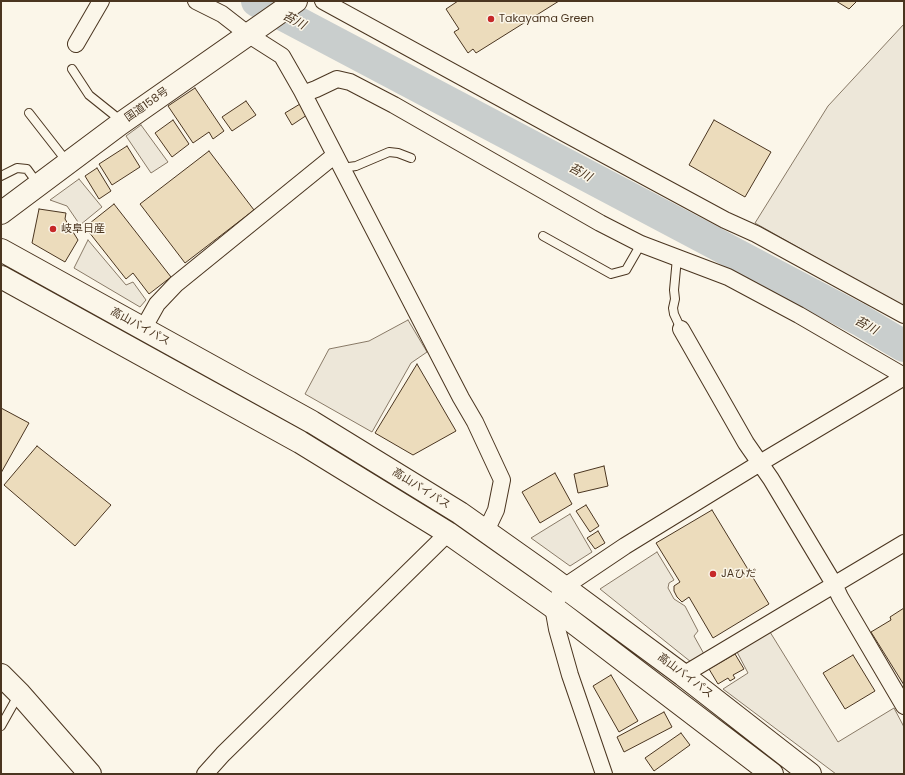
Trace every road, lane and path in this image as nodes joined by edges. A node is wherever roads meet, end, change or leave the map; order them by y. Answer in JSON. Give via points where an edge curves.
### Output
{"nodes":[{"id":1,"x":101,"y":1,"type":"edge"},
{"id":2,"x":196,"y":1,"type":"edge"},
{"id":3,"x":296,"y":1,"type":"edge"},
{"id":4,"x":323,"y":1,"type":"edge"},
{"id":5,"x":254,"y":31,"type":"junction"},
{"id":6,"x":76,"y":44,"type":"dead end"},
{"id":7,"x":72,"y":69,"type":"dead end"},
{"id":8,"x":302,"y":91,"type":"junction"},
{"id":9,"x":29,"y":113,"type":"dead end"},
{"id":10,"x":120,"y":124,"type":"junction"},
{"id":11,"x":411,"y":158,"type":"dead end"},
{"id":12,"x":339,"y":162,"type":"junction"},
{"id":13,"x":68,"y":163,"type":"junction"},
{"id":14,"x":1,"y":176,"type":"edge"},
{"id":15,"x":38,"y":185,"type":"junction"},
{"id":16,"x":1,"y":213,"type":"edge"},
{"id":17,"x":543,"y":236,"type":"dead end"},
{"id":18,"x":641,"y":244,"type":"junction"},
{"id":19,"x":1,"y":250,"type":"edge"},
{"id":20,"x":678,"y":258,"type":"junction"},
{"id":21,"x":1,"y":277,"type":"edge"},
{"id":22,"x":904,"y":315,"type":"edge"},
{"id":23,"x":143,"y":329,"type":"junction"},
{"id":24,"x":681,"y":329,"type":"joint"},
{"id":25,"x":904,"y":376,"type":"edge"},
{"id":26,"x":760,"y":463,"type":"junction"},
{"id":27,"x":486,"y":530,"type":"junction"},
{"id":28,"x":448,"y":533,"type":"junction"},
{"id":29,"x":904,"y":543,"type":"edge"},
{"id":30,"x":834,"y":584,"type":"junction"},
{"id":31,"x":564,"y":587,"type":"junction"},
{"id":32,"x":553,"y":608,"type":"junction"},
{"id":33,"x":683,"y":674,"type":"junction"},
{"id":34,"x":1,"y":675,"type":"edge"},
{"id":35,"x":19,"y":693,"type":"junction"},
{"id":36,"x":904,"y":706,"type":"edge"},
{"id":37,"x":1,"y":726,"type":"edge"},
{"id":38,"x":90,"y":774,"type":"edge"},
{"id":39,"x":205,"y":774,"type":"edge"},
{"id":40,"x":604,"y":774,"type":"edge"},
{"id":41,"x":772,"y":774,"type":"edge"},
{"id":42,"x":810,"y":774,"type":"edge"}],
"edges":[{"from":1,"to":6,"type":"street"},
{"from":2,"to":5,"type":"street"},
{"from":3,"to":5,"type":"main road","name":"国道158号"},
{"from":4,"to":22,"type":"street","via":[[572,138]]},
{"from":5,"to":8,"type":"street","via":[[282,56]]},
{"from":5,"to":10,"type":"main road","name":"国道158号"},
{"from":7,"to":10,"type":"lane","via":[[89,95],[114,115]]},
{"from":8,"to":12,"type":"street"},
{"from":8,"to":18,"type":"street","via":[[308,92],[337,79],[350,82]]},
{"from":9,"to":13,"type":"lane"},
{"from":10,"to":13,"type":"main road","name":"国道158号"},
{"from":11,"to":12,"type":"lane","via":[[389,152],[356,166]]},
{"from":12,"to":23,"type":"street","via":[[176,284],[157,304]]},
{"from":12,"to":27,"type":"street","via":[[475,422],[502,480],[496,510]]},
{"from":13,"to":15,"type":"main road","name":"国道158号"},
{"from":14,"to":15,"type":"lane","via":[[17,168],[27,169]]},
{"from":15,"to":16,"type":"main road","name":"国道158号"},
{"from":17,"to":18,"type":"lane","via":[[612,274],[626,270]]},
{"from":18,"to":20,"type":"street"},
{"from":19,"to":23,"type":"main road","name":"高山バイパス"},
{"from":20,"to":24,"type":"lane","via":[[673,308]]},
{"from":20,"to":25,"type":"street","via":[[728,277]]},
{"from":21,"to":28,"type":"main road","name":"高山バイパス","via":[[300,442]]},
{"from":23,"to":27,"type":"main road","name":"高山バイパス","via":[[312,422]]},
{"from":24,"to":26,"type":"street"},
{"from":25,"to":26,"type":"street"},
{"from":26,"to":30,"type":"street"},
{"from":26,"to":31,"type":"street","via":[[625,546]]},
{"from":27,"to":31,"type":"main road","name":"高山バイパス"},
{"from":28,"to":32,"type":"main road","name":"高山バイパス"},
{"from":28,"to":39,"type":"street"},
{"from":29,"to":30,"type":"street"},
{"from":30,"to":33,"type":"street"},
{"from":30,"to":36,"type":"street"},
{"from":31,"to":32,"type":"street"},
{"from":31,"to":33,"type":"main road","name":"高山バイパス"},
{"from":32,"to":40,"type":"street","via":[[570,675]]},
{"from":32,"to":41,"type":"main road","name":"高山バイパス"},
{"from":33,"to":42,"type":"main road","name":"高山バイパス"},
{"from":34,"to":35,"type":"main road"},
{"from":35,"to":37,"type":"lane"},
{"from":35,"to":38,"type":"main road"}]}
